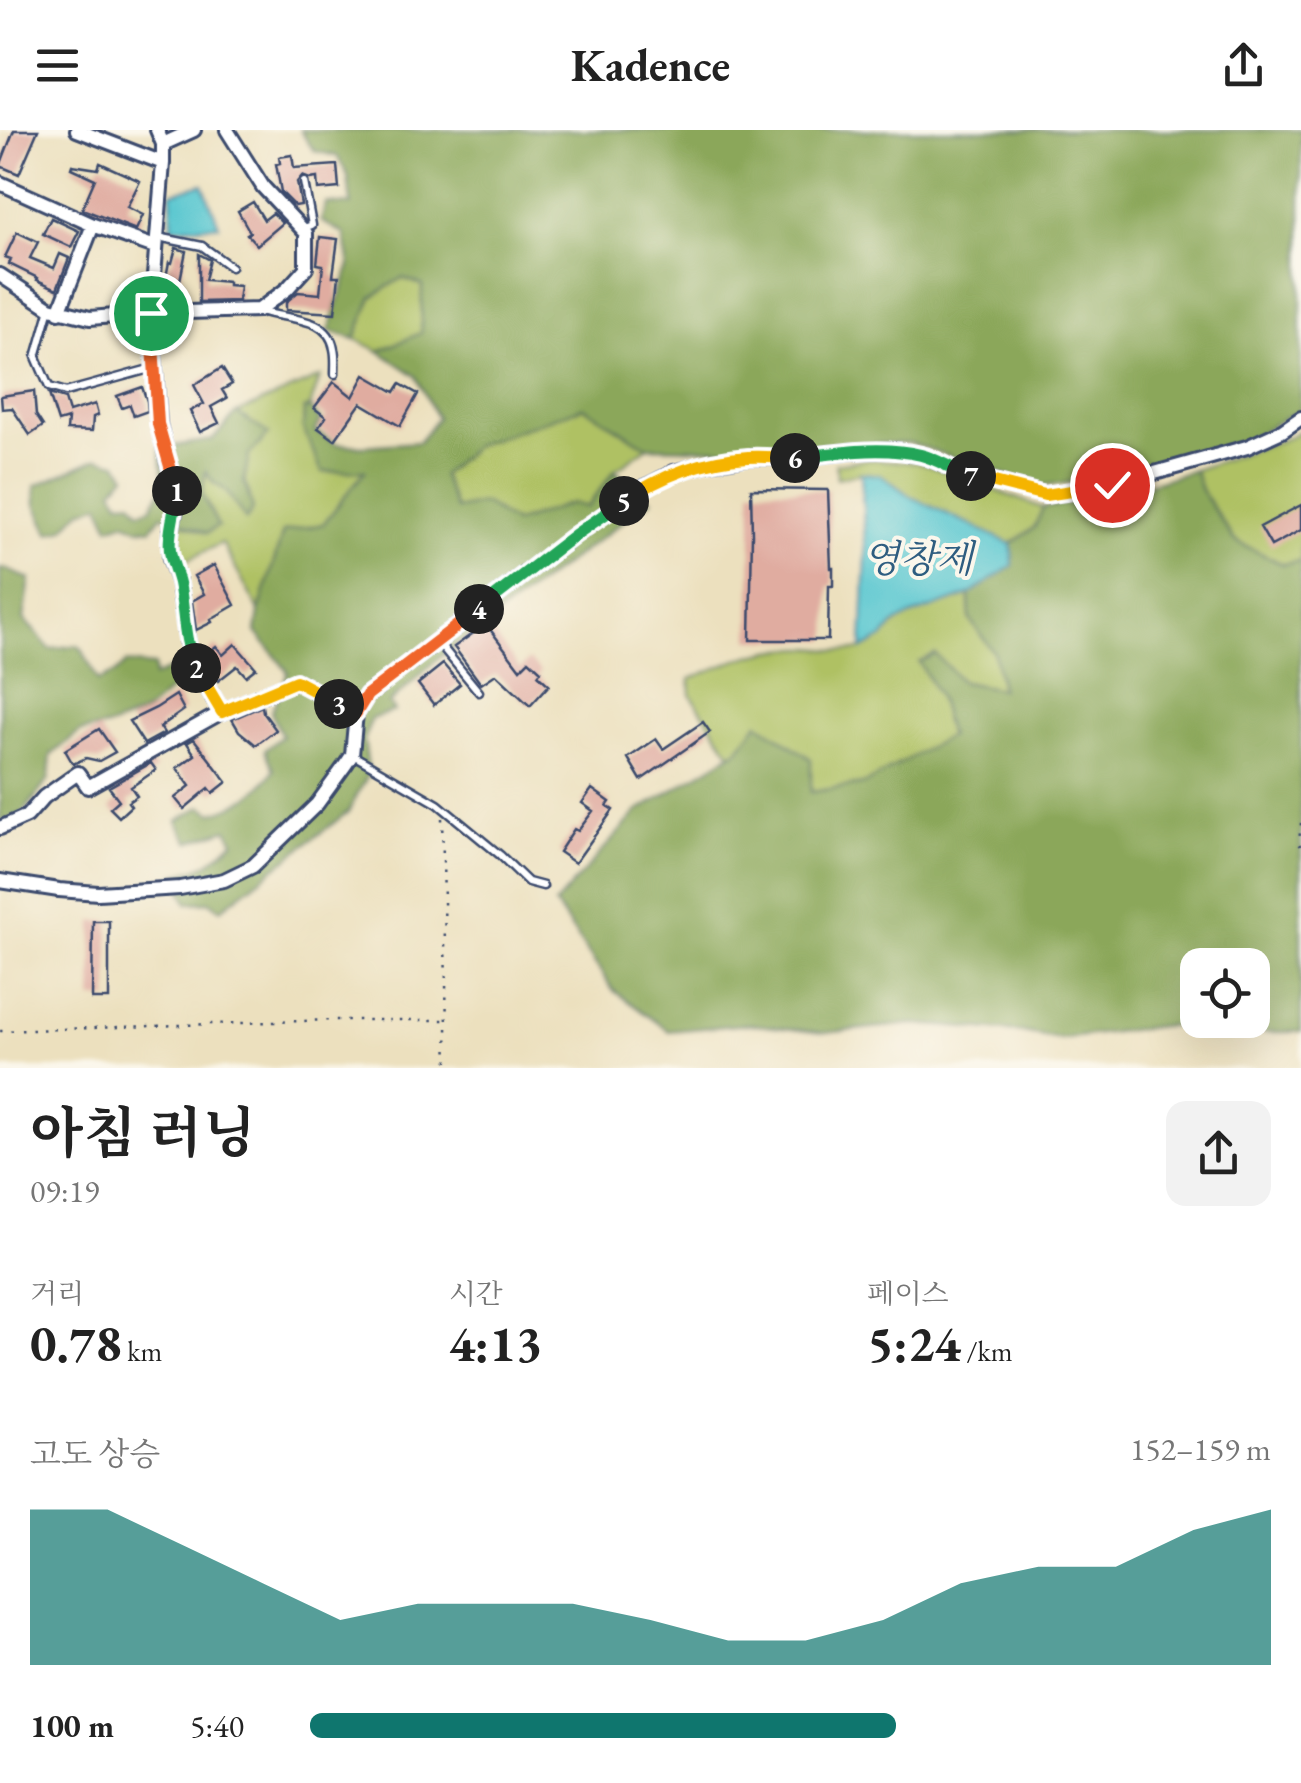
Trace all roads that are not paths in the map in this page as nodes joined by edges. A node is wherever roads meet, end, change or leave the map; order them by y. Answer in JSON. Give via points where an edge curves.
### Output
{"nodes":[{"id":1,"x":77,"y":130,"type":"edge"},
{"id":2,"x":157,"y":130,"type":"edge"},
{"id":3,"x":194,"y":130,"type":"edge"},
{"id":4,"x":227,"y":130,"type":"edge"},
{"id":5,"x":163,"y":144,"type":"junction"},
{"id":6,"x":163,"y":162,"type":"junction"},
{"id":7,"x":304,"y":182,"type":"dead end"},
{"id":8,"x":0,"y":183,"type":"edge"},
{"id":9,"x":94,"y":225,"type":"junction"},
{"id":10,"x":303,"y":229,"type":"junction"},
{"id":11,"x":156,"y":242,"type":"junction"},
{"id":12,"x":232,"y":267,"type":"dead end"},
{"id":13,"x":0,"y":275,"type":"edge"},
{"id":14,"x":54,"y":310,"type":"junction"},
{"id":15,"x":259,"y":310,"type":"junction"},
{"id":16,"x":151,"y":313,"type":"junction"},
{"id":17,"x":155,"y":368,"type":"junction"},
{"id":18,"x":335,"y":374,"type":"dead end"},
{"id":19,"x":1301,"y":418,"type":"edge"},
{"id":20,"x":438,"y":641,"type":"junction"},
{"id":21,"x":479,"y":692,"type":"dead end"},
{"id":22,"x":222,"y":712,"type":"junction"},
{"id":23,"x":356,"y":713,"type":"junction"},
{"id":24,"x":352,"y":754,"type":"junction"},
{"id":25,"x":0,"y":828,"type":"edge"},
{"id":26,"x":0,"y":881,"type":"edge"},
{"id":27,"x":543,"y":886,"type":"dead end"}],
"edges":[{"from":1,"to":6,"type":"street"},
{"from":2,"to":5,"type":"street"},
{"from":3,"to":5,"type":"street"},
{"from":4,"to":10,"type":"street","via":[[262,186]]},
{"from":5,"to":6,"type":"street"},
{"from":6,"to":11,"type":"street"},
{"from":7,"to":10,"type":"lane","via":[[312,225]]},
{"from":8,"to":9,"type":"street"},
{"from":9,"to":11,"type":"street"},
{"from":9,"to":14,"type":"street"},
{"from":10,"to":15,"type":"street","via":[[306,268]]},
{"from":11,"to":12,"type":"lane","via":[[202,246]]},
{"from":11,"to":16,"type":"street"},
{"from":13,"to":14,"type":"street"},
{"from":14,"to":16,"type":"street","via":[[90,318]]},
{"from":14,"to":17,"type":"lane","via":[[36,357],[49,388],[66,392]]},
{"from":15,"to":16,"type":"street"},
{"from":15,"to":18,"type":"lane","via":[[321,328],[334,344]]},
{"from":16,"to":17,"type":"street"},
{"from":17,"to":22,"type":"street","via":[[158,424],[177,486],[170,558],[193,664]]},
{"from":19,"to":20,"type":"street","via":[[1247,448],[1112,485],[1045,495],[895,450],[708,463],[640,490]]},
{"from":20,"to":21,"type":"lane"},
{"from":20,"to":23,"type":"street","via":[[367,695]]},
{"from":22,"to":23,"type":"street","via":[[296,681]]},
{"from":22,"to":25,"type":"street","via":[[88,787],[78,773],[28,816]]},
{"from":23,"to":24,"type":"street"},
{"from":24,"to":26,"type":"street","via":[[282,839],[253,866],[224,880],[98,893]]},
{"from":24,"to":27,"type":"lane","via":[[441,807],[528,882]]}]}
